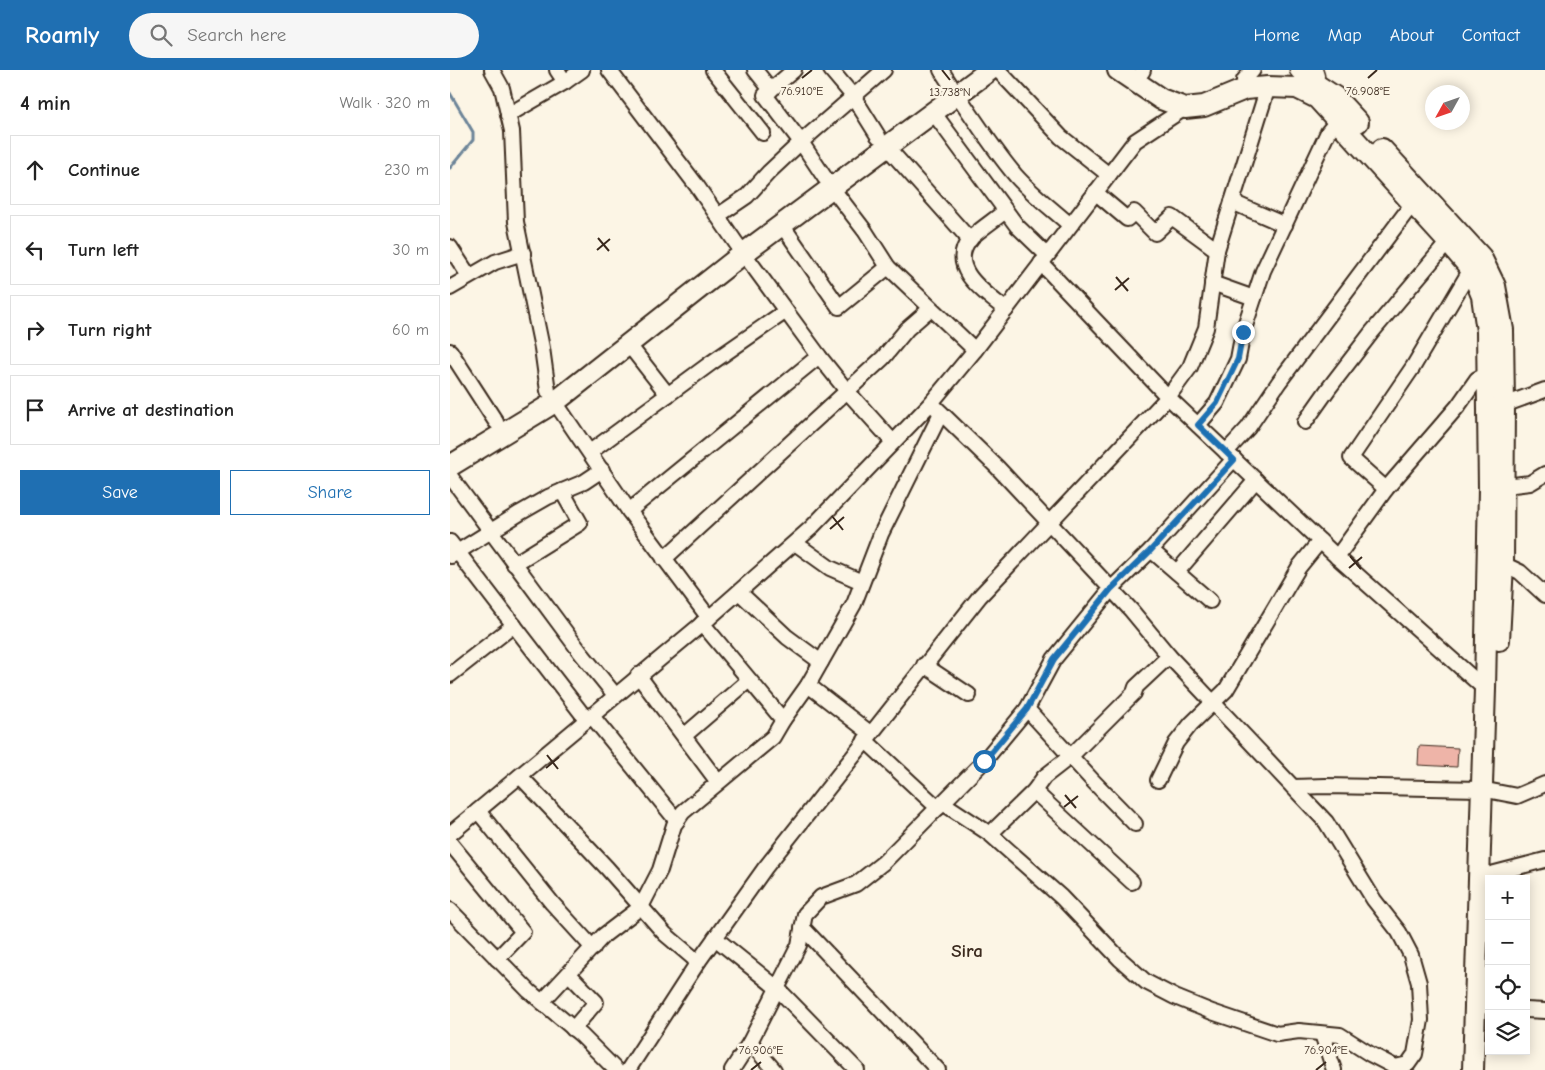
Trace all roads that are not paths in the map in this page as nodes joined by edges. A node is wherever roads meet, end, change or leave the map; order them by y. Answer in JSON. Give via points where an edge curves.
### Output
{"nodes":[{"id":1,"x":492,"y":70,"type":"edge"},
{"id":2,"x":557,"y":70,"type":"edge"},
{"id":3,"x":582,"y":70,"type":"edge"},
{"id":4,"x":609,"y":70,"type":"edge"},
{"id":5,"x":713,"y":70,"type":"edge"},
{"id":6,"x":754,"y":70,"type":"edge"},
{"id":7,"x":794,"y":70,"type":"edge"},
{"id":8,"x":832,"y":70,"type":"edge"},
{"id":9,"x":884,"y":70,"type":"edge"},
{"id":10,"x":969,"y":70,"type":"edge"},
{"id":11,"x":990,"y":70,"type":"edge"},
{"id":12,"x":998,"y":70,"type":"edge"},
{"id":13,"x":1118,"y":70,"type":"edge"},
{"id":14,"x":1142,"y":71,"type":"edge"},
{"id":15,"x":1308,"y":74,"type":"edge"},
{"id":16,"x":1248,"y":75,"type":"edge"},
{"id":17,"x":565,"y":82,"type":"junction"},
{"id":18,"x":949,"y":83,"type":"edge"},
{"id":19,"x":1268,"y":86,"type":"junction"},
{"id":20,"x":771,"y":90,"type":"junction"},
{"id":21,"x":853,"y":96,"type":"junction"},
{"id":22,"x":1186,"y":108,"type":"junction"},
{"id":23,"x":933,"y":112,"type":"junction"},
{"id":24,"x":508,"y":115,"type":"junction"},
{"id":25,"x":1338,"y":120,"type":"junction"},
{"id":26,"x":763,"y":133,"type":"dead end"},
{"id":27,"x":882,"y":141,"type":"junction"},
{"id":28,"x":801,"y":142,"type":"junction"},
{"id":29,"x":1109,"y":175,"type":"junction"},
{"id":30,"x":828,"y":183,"type":"junction"},
{"id":31,"x":1095,"y":192,"type":"junction"},
{"id":32,"x":1232,"y":202,"type":"junction"},
{"id":33,"x":1413,"y":203,"type":"junction"},
{"id":34,"x":1006,"y":211,"type":"junction"},
{"id":35,"x":719,"y":215,"type":"junction"},
{"id":36,"x":1070,"y":224,"type":"junction"},
{"id":37,"x":782,"y":225,"type":"junction"},
{"id":38,"x":1285,"y":225,"type":"junction"},
{"id":39,"x":970,"y":240,"type":"junction"},
{"id":40,"x":1448,"y":242,"type":"junction"},
{"id":41,"x":450,"y":247,"type":"edge"},
{"id":42,"x":740,"y":248,"type":"junction"},
{"id":43,"x":1217,"y":250,"type":"junction"},
{"id":44,"x":523,"y":253,"type":"junction"},
{"id":45,"x":1044,"y":259,"type":"junction"},
{"id":46,"x":888,"y":267,"type":"junction"},
{"id":47,"x":1471,"y":269,"type":"junction"},
{"id":48,"x":469,"y":276,"type":"junction"},
{"id":49,"x":1212,"y":283,"type":"junction"},
{"id":50,"x":450,"y":288,"type":"edge"},
{"id":51,"x":1254,"y":298,"type":"junction"},
{"id":52,"x":930,"y":309,"type":"junction"},
{"id":53,"x":1006,"y":310,"type":"junction"},
{"id":54,"x":786,"y":311,"type":"junction"},
{"id":55,"x":629,"y":345,"type":"junction"},
{"id":56,"x":975,"y":350,"type":"junction"},
{"id":57,"x":450,"y":351,"type":"edge"},
{"id":58,"x":819,"y":356,"type":"junction"},
{"id":59,"x":1488,"y":374,"type":"junction"},
{"id":60,"x":1545,"y":390,"type":"edge"},
{"id":61,"x":847,"y":391,"type":"junction"},
{"id":62,"x":668,"y":395,"type":"junction"},
{"id":63,"x":552,"y":396,"type":"junction"},
{"id":64,"x":1168,"y":397,"type":"junction"},
{"id":65,"x":931,"y":402,"type":"junction"},
{"id":66,"x":1504,"y":404,"type":"junction"},
{"id":67,"x":942,"y":413,"type":"junction"},
{"id":68,"x":496,"y":422,"type":"junction"},
{"id":69,"x":1305,"y":422,"type":"dead end"},
{"id":70,"x":1198,"y":425,"type":"junction"},
{"id":71,"x":894,"y":442,"type":"junction"},
{"id":72,"x":450,"y":452,"type":"edge"},
{"id":73,"x":590,"y":452,"type":"junction"},
{"id":74,"x":1230,"y":456,"type":"junction"},
{"id":75,"x":450,"y":466,"type":"edge"},
{"id":76,"x":602,"y":470,"type":"junction"},
{"id":77,"x":1545,"y":474,"type":"edge"},
{"id":78,"x":450,"y":476,"type":"edge"},
{"id":79,"x":1256,"y":480,"type":"junction"},
{"id":80,"x":1504,"y":486,"type":"junction"},
{"id":81,"x":1386,"y":489,"type":"junction"},
{"id":82,"x":562,"y":491,"type":"junction"},
{"id":83,"x":628,"y":510,"type":"junction"},
{"id":84,"x":1049,"y":524,"type":"junction"},
{"id":85,"x":491,"y":531,"type":"junction"},
{"id":86,"x":1320,"y":540,"type":"junction"},
{"id":87,"x":795,"y":543,"type":"junction"},
{"id":88,"x":452,"y":550,"type":"edge"},
{"id":89,"x":1151,"y":550,"type":"junction"},
{"id":90,"x":1337,"y":557,"type":"junction"},
{"id":91,"x":664,"y":559,"type":"junction"},
{"id":92,"x":514,"y":564,"type":"junction"},
{"id":93,"x":1503,"y":564,"type":"junction"},
{"id":94,"x":1177,"y":572,"type":"junction"},
{"id":95,"x":862,"y":582,"type":"junction"},
{"id":96,"x":1111,"y":589,"type":"junction"},
{"id":97,"x":739,"y":592,"type":"junction"},
{"id":98,"x":1545,"y":595,"type":"edge"},
{"id":99,"x":1210,"y":601,"type":"dead end"},
{"id":100,"x":706,"y":620,"type":"junction"},
{"id":101,"x":514,"y":625,"type":"junction"},
{"id":102,"x":1169,"y":656,"type":"junction"},
{"id":103,"x":822,"y":662,"type":"junction"},
{"id":104,"x":924,"y":665,"type":"junction"},
{"id":105,"x":450,"y":675,"type":"edge"},
{"id":106,"x":638,"y":675,"type":"junction"},
{"id":107,"x":749,"y":680,"type":"junction"},
{"id":108,"x":808,"y":685,"type":"junction"},
{"id":109,"x":1485,"y":689,"type":"junction"},
{"id":110,"x":615,"y":695,"type":"junction"},
{"id":111,"x":969,"y":695,"type":"dead end"},
{"id":112,"x":1213,"y":703,"type":"junction"},
{"id":113,"x":1027,"y":709,"type":"junction"},
{"id":114,"x":589,"y":717,"type":"junction"},
{"id":115,"x":783,"y":720,"type":"junction"},
{"id":116,"x":684,"y":736,"type":"junction"},
{"id":117,"x":868,"y":737,"type":"junction"},
{"id":118,"x":1071,"y":756,"type":"junction"},
{"id":119,"x":520,"y":776,"type":"junction"},
{"id":120,"x":1158,"y":780,"type":"dead end"},
{"id":121,"x":718,"y":782,"type":"junction"},
{"id":122,"x":1545,"y":784,"type":"edge"},
{"id":123,"x":1293,"y":786,"type":"junction"},
{"id":124,"x":1488,"y":790,"type":"junction"},
{"id":125,"x":1034,"y":791,"type":"junction"},
{"id":126,"x":941,"y":805,"type":"junction"},
{"id":127,"x":478,"y":812,"type":"junction"},
{"id":128,"x":677,"y":821,"type":"junction"},
{"id":129,"x":1135,"y":824,"type":"dead end"},
{"id":130,"x":450,"y":834,"type":"edge"},
{"id":131,"x":990,"y":834,"type":"junction"},
{"id":132,"x":450,"y":843,"type":"edge"},
{"id":133,"x":1545,"y":860,"type":"edge"},
{"id":134,"x":1491,"y":875,"type":"edge"},
{"id":135,"x":1494,"y":875,"type":"edge"},
{"id":136,"x":1132,"y":882,"type":"dead end"},
{"id":137,"x":641,"y":907,"type":"junction"},
{"id":138,"x":450,"y":910,"type":"edge"},
{"id":139,"x":802,"y":927,"type":"junction"},
{"id":140,"x":715,"y":938,"type":"junction"},
{"id":141,"x":593,"y":948,"type":"junction"},
{"id":142,"x":497,"y":959,"type":"junction"},
{"id":143,"x":698,"y":962,"type":"junction"},
{"id":144,"x":569,"y":974,"type":"junction"},
{"id":145,"x":777,"y":988,"type":"junction"},
{"id":146,"x":542,"y":1002,"type":"junction"},
{"id":147,"x":1488,"y":1010,"type":"edge"},
{"id":148,"x":1530,"y":1010,"type":"edge"},
{"id":149,"x":1545,"y":1011,"type":"edge"},
{"id":150,"x":573,"y":1029,"type":"junction"},
{"id":151,"x":1322,"y":1034,"type":"junction"},
{"id":152,"x":750,"y":1042,"type":"junction"},
{"id":153,"x":616,"y":1070,"type":"edge"},
{"id":154,"x":628,"y":1070,"type":"edge"},
{"id":155,"x":732,"y":1070,"type":"edge"},
{"id":156,"x":774,"y":1070,"type":"edge"},
{"id":157,"x":857,"y":1070,"type":"edge"},
{"id":158,"x":938,"y":1070,"type":"edge"},
{"id":159,"x":1334,"y":1070,"type":"edge"},
{"id":160,"x":1473,"y":1070,"type":"edge"},
{"id":161,"x":1484,"y":1070,"type":"edge"}],
"edges":[{"from":1,"to":24,"type":"street","via":[[502,88]]},
{"from":2,"to":17,"type":"street"},
{"from":3,"to":17,"type":"street"},
{"from":4,"to":35,"type":"street"},
{"from":5,"to":26,"type":"street"},
{"from":6,"to":20,"type":"street"},
{"from":7,"to":20,"type":"street"},
{"from":8,"to":21,"type":"street"},
{"from":9,"to":21,"type":"street"},
{"from":10,"to":18,"type":"highway"},
{"from":11,"to":18,"type":"highway"},
{"from":12,"to":29,"type":"street","via":[[1061,137]]},
{"from":13,"to":22,"type":"highway","via":[[1161,99]]},
{"from":14,"to":16,"type":"highway","via":[[1167,88],[1187,96],[1202,94]]},
{"from":15,"to":16,"type":"highway"},
{"from":15,"to":66,"type":"highway","via":[[1335,97],[1481,257],[1495,286],[1503,330]]},
{"from":17,"to":24,"type":"street"},
{"from":18,"to":23,"type":"highway"},
{"from":18,"to":27,"type":"highway"},
{"from":18,"to":36,"type":"street","via":[[1015,175]]},
{"from":19,"to":22,"type":"highway","via":[[1245,89],[1204,106]]},
{"from":19,"to":25,"type":"highway","via":[[1298,88],[1316,98]]},
{"from":19,"to":32,"type":"street"},
{"from":20,"to":28,"type":"street","via":[[765,94]]},
{"from":21,"to":27,"type":"street"},
{"from":21,"to":28,"type":"street"},
{"from":22,"to":29,"type":"street","via":[[1135,140]]},
{"from":23,"to":27,"type":"highway"},
{"from":23,"to":34,"type":"street"},
{"from":24,"to":44,"type":"street","via":[[512,132],[516,222]]},
{"from":25,"to":33,"type":"highway"},
{"from":25,"to":38,"type":"street","via":[[1328,132]]},
{"from":27,"to":30,"type":"highway"},
{"from":27,"to":39,"type":"street"},
{"from":28,"to":30,"type":"street"},
{"from":28,"to":35,"type":"street","via":[[747,196]]},
{"from":29,"to":31,"type":"street"},
{"from":30,"to":37,"type":"highway"},
{"from":30,"to":42,"type":"highway"},
{"from":30,"to":46,"type":"street"},
{"from":31,"to":36,"type":"street"},
{"from":31,"to":43,"type":"street","via":[[1128,220],[1134,212],[1155,233],[1172,217]]},
{"from":32,"to":38,"type":"street"},
{"from":32,"to":43,"type":"street"},
{"from":33,"to":40,"type":"highway"},
{"from":33,"to":74,"type":"street","via":[[1279,382]]},
{"from":34,"to":39,"type":"street"},
{"from":34,"to":45,"type":"street"},
{"from":35,"to":42,"type":"street"},
{"from":36,"to":45,"type":"street"},
{"from":37,"to":42,"type":"highway"},
{"from":37,"to":46,"type":"street","via":[[839,307]]},
{"from":38,"to":51,"type":"street"},
{"from":39,"to":53,"type":"street","via":[[964,252],[963,266],[975,284]]},
{"from":40,"to":47,"type":"highway"},
{"from":40,"to":69,"type":"street","via":[[1367,339]]},
{"from":41,"to":48,"type":"street"},
{"from":42,"to":54,"type":"street"},
{"from":42,"to":55,"type":"highway"},
{"from":42,"to":63,"type":"highway"},
{"from":43,"to":49,"type":"street"},
{"from":44,"to":48,"type":"street","via":[[495,262]]},
{"from":44,"to":63,"type":"street"},
{"from":45,"to":53,"type":"street"},
{"from":45,"to":64,"type":"street"},
{"from":46,"to":52,"type":"street"},
{"from":47,"to":59,"type":"highway","via":[[1482,296],[1488,332]]},
{"from":47,"to":81,"type":"street","via":[[1413,367],[1351,458]]},
{"from":48,"to":50,"type":"street"},
{"from":49,"to":51,"type":"street"},
{"from":49,"to":64,"type":"street","via":[[1206,328],[1190,367]]},
{"from":51,"to":70,"type":"street","via":[[1238,359],[1217,403]]},
{"from":52,"to":56,"type":"street"},
{"from":52,"to":61,"type":"street"},
{"from":53,"to":56,"type":"street"},
{"from":54,"to":58,"type":"street"},
{"from":54,"to":62,"type":"street"},
{"from":55,"to":62,"type":"street"},
{"from":55,"to":63,"type":"highway"},
{"from":56,"to":65,"type":"street"},
{"from":57,"to":68,"type":"street"},
{"from":58,"to":61,"type":"street"},
{"from":58,"to":83,"type":"street"},
{"from":59,"to":81,"type":"street","via":[[1478,380]]},
{"from":59,"to":109,"type":"highway"},
{"from":60,"to":66,"type":"street"},
{"from":61,"to":71,"type":"street"},
{"from":61,"to":91,"type":"street"},
{"from":62,"to":73,"type":"street"},
{"from":63,"to":68,"type":"highway"},
{"from":63,"to":73,"type":"street"},
{"from":63,"to":75,"type":"highway"},
{"from":64,"to":70,"type":"street"},
{"from":64,"to":84,"type":"street"},
{"from":65,"to":67,"type":"street"},
{"from":65,"to":71,"type":"street"},
{"from":66,"to":80,"type":"highway"},
{"from":67,"to":84,"type":"street"},
{"from":67,"to":95,"type":"street","via":[[881,534]]},
{"from":68,"to":72,"type":"highway"},
{"from":70,"to":74,"type":"street"},
{"from":71,"to":87,"type":"street"},
{"from":73,"to":76,"type":"street"},
{"from":74,"to":79,"type":"street"},
{"from":74,"to":89,"type":"street"},
{"from":76,"to":82,"type":"street"},
{"from":76,"to":83,"type":"street"},
{"from":77,"to":80,"type":"street","via":[[1530,483]]},
{"from":78,"to":85,"type":"street"},
{"from":79,"to":86,"type":"street"},
{"from":79,"to":94,"type":"street"},
{"from":80,"to":93,"type":"highway"},
{"from":81,"to":90,"type":"street"},
{"from":82,"to":85,"type":"street"},
{"from":82,"to":92,"type":"street","via":[[580,523]]},
{"from":83,"to":91,"type":"street"},
{"from":84,"to":96,"type":"street"},
{"from":84,"to":104,"type":"street","via":[[980,596]]},
{"from":85,"to":88,"type":"street"},
{"from":85,"to":92,"type":"street"},
{"from":86,"to":90,"type":"street"},
{"from":86,"to":112,"type":"street","via":[[1299,567],[1226,690]]},
{"from":87,"to":95,"type":"street","via":[[830,568]]},
{"from":87,"to":97,"type":"street"},
{"from":88,"to":101,"type":"street"},
{"from":89,"to":94,"type":"street"},
{"from":89,"to":96,"type":"street"},
{"from":90,"to":109,"type":"street"},
{"from":91,"to":100,"type":"street"},
{"from":92,"to":110,"type":"street"},
{"from":93,"to":98,"type":"street","via":[[1520,572]]},
{"from":93,"to":124,"type":"highway"},
{"from":94,"to":99,"type":"street"},
{"from":95,"to":103,"type":"street","via":[[854,604]]},
{"from":96,"to":102,"type":"street"},
{"from":96,"to":113,"type":"street","via":[[1054,659]]},
{"from":97,"to":100,"type":"street"},
{"from":97,"to":103,"type":"street","via":[[787,637]]},
{"from":100,"to":106,"type":"street"},
{"from":100,"to":107,"type":"street"},
{"from":101,"to":105,"type":"street"},
{"from":101,"to":114,"type":"street"},
{"from":102,"to":112,"type":"street"},
{"from":102,"to":118,"type":"street"},
{"from":103,"to":108,"type":"street"},
{"from":104,"to":111,"type":"street"},
{"from":104,"to":117,"type":"street"},
{"from":106,"to":110,"type":"street"},
{"from":106,"to":116,"type":"street"},
{"from":107,"to":115,"type":"street"},
{"from":107,"to":116,"type":"street"},
{"from":108,"to":115,"type":"street"},
{"from":108,"to":117,"type":"street"},
{"from":109,"to":124,"type":"highway"},
{"from":110,"to":114,"type":"street"},
{"from":112,"to":120,"type":"street","via":[[1176,743]]},
{"from":112,"to":123,"type":"street"},
{"from":113,"to":118,"type":"street"},
{"from":113,"to":126,"type":"street","via":[[984,761]]},
{"from":114,"to":119,"type":"street"},
{"from":114,"to":128,"type":"street"},
{"from":115,"to":121,"type":"street","via":[[773,737]]},
{"from":116,"to":121,"type":"street"},
{"from":117,"to":126,"type":"street"},
{"from":117,"to":140,"type":"street","via":[[765,868]]},
{"from":118,"to":125,"type":"street","via":[[1044,777]]},
{"from":118,"to":129,"type":"street"},
{"from":119,"to":127,"type":"street"},
{"from":119,"to":137,"type":"street"},
{"from":121,"to":128,"type":"street"},
{"from":122,"to":124,"type":"street","via":[[1517,796]]},
{"from":123,"to":124,"type":"street"},
{"from":123,"to":151,"type":"street","via":[[1326,822],[1374,900],[1399,932],[1412,955],[1419,983],[1421,1020],[1415,1054],[1408,1064],[1395,1067],[1340,1035]]},
{"from":124,"to":134,"type":"highway"},
{"from":124,"to":160,"type":"highway"},
{"from":125,"to":131,"type":"street"},
{"from":125,"to":136,"type":"street"},
{"from":126,"to":131,"type":"street"},
{"from":126,"to":139,"type":"street","via":[[884,862],[856,884],[821,897],[805,914]]},
{"from":127,"to":130,"type":"street"},
{"from":127,"to":141,"type":"street"},
{"from":128,"to":137,"type":"street","via":[[660,870]]},
{"from":131,"to":151,"type":"street","via":[[1061,896],[1146,982],[1175,997],[1276,1034],[1299,1031]]},
{"from":132,"to":142,"type":"street","via":[[523,932]]},
{"from":133,"to":135,"type":"street"},
{"from":137,"to":141,"type":"street","via":[[603,936]]},
{"from":137,"to":143,"type":"street","via":[[665,934]]},
{"from":138,"to":142,"type":"street"},
{"from":139,"to":145,"type":"street","via":[[799,945]]},
{"from":139,"to":158,"type":"street"},
{"from":140,"to":143,"type":"street"},
{"from":140,"to":145,"type":"street"},
{"from":141,"to":144,"type":"street"},
{"from":142,"to":146,"type":"street"},
{"from":143,"to":154,"type":"street"},
{"from":144,"to":146,"type":"street"},
{"from":144,"to":150,"type":"street","via":[[596,1002]]},
{"from":145,"to":152,"type":"street"},
{"from":145,"to":157,"type":"street"},
{"from":146,"to":150,"type":"street"},
{"from":147,"to":161,"type":"highway"},
{"from":148,"to":149,"type":"street"},
{"from":150,"to":153,"type":"street"},
{"from":151,"to":159,"type":"street"},
{"from":152,"to":155,"type":"street"},
{"from":152,"to":156,"type":"street"}]}
